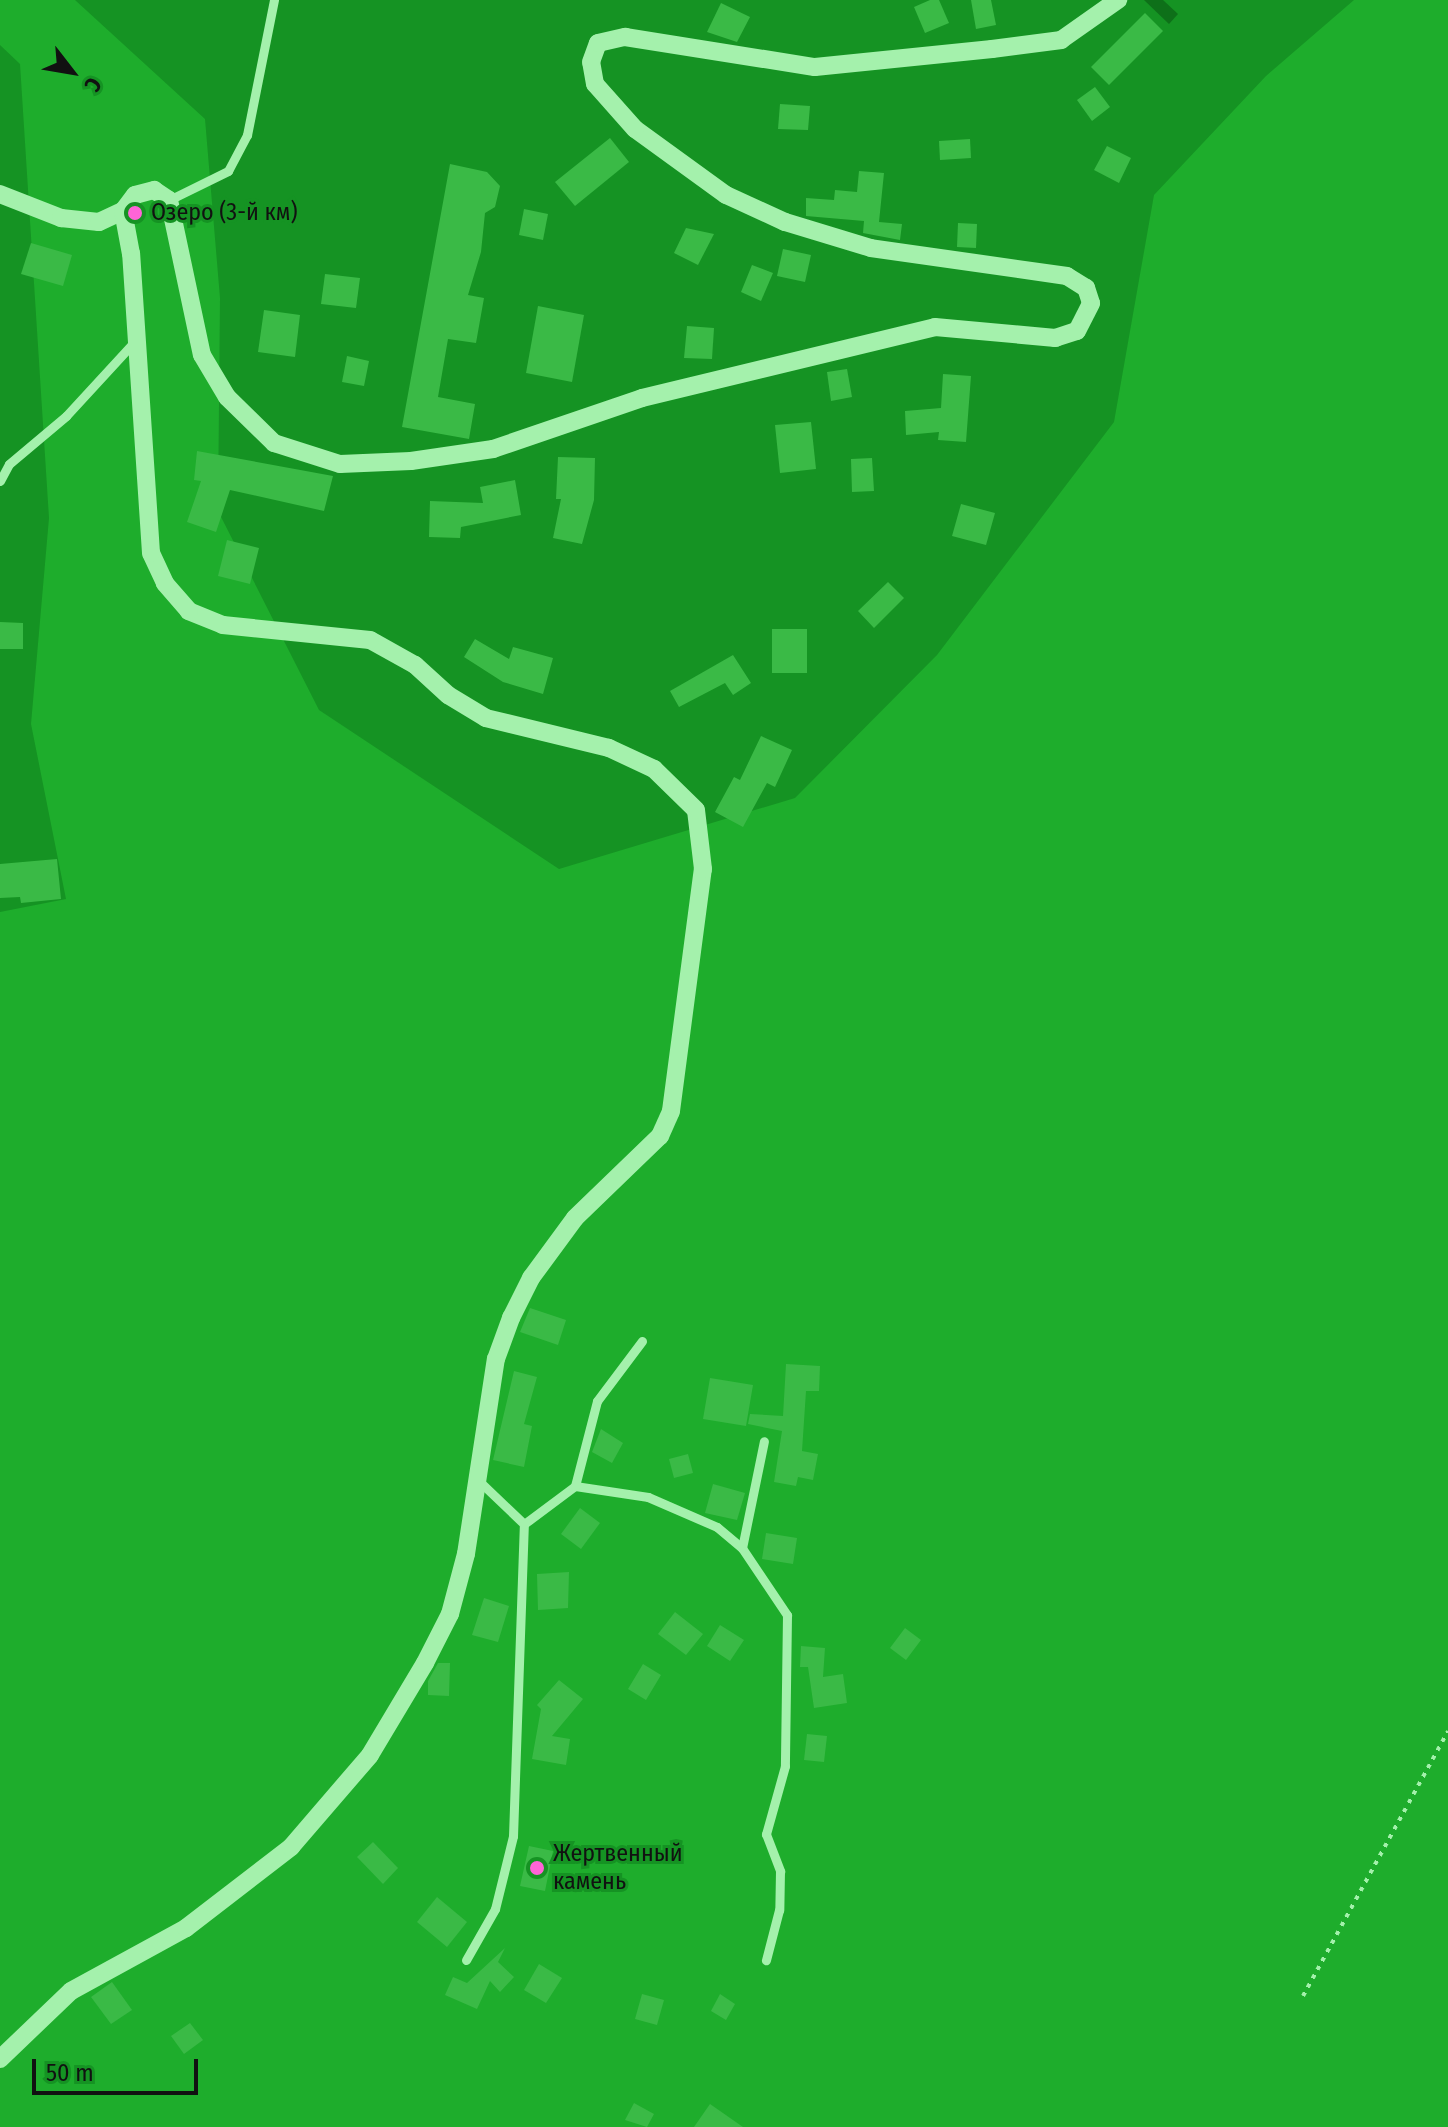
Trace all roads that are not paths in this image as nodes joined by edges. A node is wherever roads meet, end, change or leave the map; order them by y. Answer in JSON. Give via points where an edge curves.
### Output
{"nodes":[{"id":1,"x":274,"y":0,"type":"edge"},
{"id":2,"x":1118,"y":0,"type":"edge"},
{"id":3,"x":0,"y":194,"type":"edge"},
{"id":4,"x":169,"y":200,"type":"junction"},
{"id":5,"x":123,"y":211,"type":"junction"},
{"id":6,"x":138,"y":338,"type":"junction"},
{"id":7,"x":0,"y":481,"type":"edge"},
{"id":8,"x":642,"y":1341,"type":"dead end"},
{"id":9,"x":764,"y":1441,"type":"dead end"},
{"id":10,"x":479,"y":1481,"type":"junction"},
{"id":11,"x":575,"y":1486,"type":"junction"},
{"id":12,"x":524,"y":1524,"type":"junction"},
{"id":13,"x":742,"y":1548,"type":"junction"},
{"id":14,"x":466,"y":1960,"type":"dead end"},
{"id":15,"x":766,"y":1960,"type":"dead end"},
{"id":16,"x":0,"y":2059,"type":"edge"}],
"edges":[{"from":1,"to":4,"type":"lane","via":[[247,135],[228,171]]},
{"from":2,"to":4,"type":"street","via":[[1061,40],[992,49],[815,67],[625,37],[598,43],[591,62],[595,84],[635,129],[726,195],[785,222],[871,248],[1067,276],[1086,288],[1091,303],[1077,331],[1055,338],[935,327],[642,398],[493,449],[340,464],[274,443],[227,397],[202,355]]},
{"from":3,"to":5,"type":"street","via":[[61,218],[99,222]]},
{"from":4,"to":5,"type":"street","via":[[154,190],[135,195]]},
{"from":5,"to":6,"type":"street"},
{"from":6,"to":7,"type":"lane","via":[[66,416],[9,464]]},
{"from":6,"to":10,"type":"street","via":[[151,553],[165,583],[189,611],[223,625],[370,640],[415,665],[448,695],[486,718],[609,748],[654,769],[696,810],[703,869],[671,1111],[660,1136],[575,1218],[531,1278],[496,1359]]},
{"from":8,"to":11,"type":"lane","via":[[597,1401]]},
{"from":9,"to":13,"type":"lane"},
{"from":10,"to":12,"type":"lane"},
{"from":10,"to":16,"type":"street","via":[[450,1614],[370,1755],[322,1814],[250,1883],[186,1928],[71,1991]]},
{"from":11,"to":12,"type":"lane"},
{"from":11,"to":13,"type":"lane","via":[[648,1497],[717,1527]]},
{"from":12,"to":14,"type":"lane","via":[[513,1836],[495,1909]]},
{"from":13,"to":15,"type":"lane","via":[[787,1615],[790,1641],[785,1766],[766,1834],[780,1871],[779,1910]]}]}
